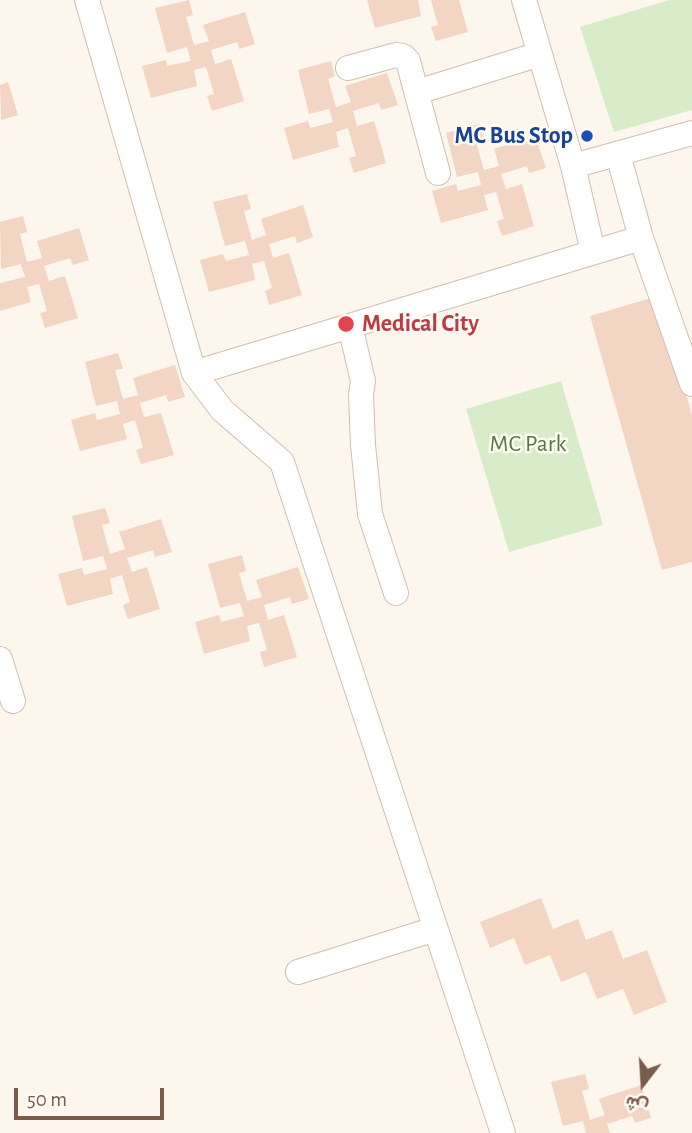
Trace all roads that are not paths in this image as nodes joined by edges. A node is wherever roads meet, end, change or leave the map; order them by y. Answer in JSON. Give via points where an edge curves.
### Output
{"nodes":[{"id":1,"x":87,"y":0,"type":"edge"},
{"id":2,"x":524,"y":0,"type":"edge"},
{"id":3,"x":540,"y":54,"type":"junction"},
{"id":4,"x":348,"y":68,"type":"dead end"},
{"id":5,"x":417,"y":92,"type":"junction"},
{"id":6,"x":692,"y":133,"type":"edge"},
{"id":7,"x":618,"y":154,"type":"junction"},
{"id":8,"x":572,"y":166,"type":"junction"},
{"id":9,"x":438,"y":173,"type":"dead end"},
{"id":10,"x":640,"y":238,"type":"junction"},
{"id":11,"x":593,"y":252,"type":"junction"},
{"id":12,"x":350,"y":326,"type":"junction"},
{"id":13,"x":194,"y":373,"type":"junction"},
{"id":14,"x":692,"y":384,"type":"edge"},
{"id":15,"x":396,"y":593,"type":"dead end"},
{"id":16,"x":0,"y":659,"type":"edge"},
{"id":17,"x":13,"y":701,"type":"dead end"},
{"id":18,"x":435,"y":929,"type":"junction"},
{"id":19,"x":298,"y":972,"type":"dead end"},
{"id":20,"x":503,"y":1133,"type":"edge"}],
"edges":[{"from":1,"to":13,"type":"street"},
{"from":2,"to":3,"type":"street"},
{"from":3,"to":5,"type":"street"},
{"from":3,"to":8,"type":"street"},
{"from":4,"to":5,"type":"street","via":[[403,56]]},
{"from":5,"to":9,"type":"street"},
{"from":6,"to":7,"type":"street"},
{"from":7,"to":8,"type":"street"},
{"from":7,"to":10,"type":"street"},
{"from":8,"to":11,"type":"street"},
{"from":10,"to":11,"type":"street"},
{"from":10,"to":14,"type":"street"},
{"from":11,"to":12,"type":"street"},
{"from":12,"to":13,"type":"street"},
{"from":12,"to":15,"type":"street","via":[[363,381],[370,514]]},
{"from":13,"to":18,"type":"street","via":[[222,410],[282,462]]},
{"from":16,"to":17,"type":"street"},
{"from":18,"to":19,"type":"street"},
{"from":18,"to":20,"type":"street"}]}
